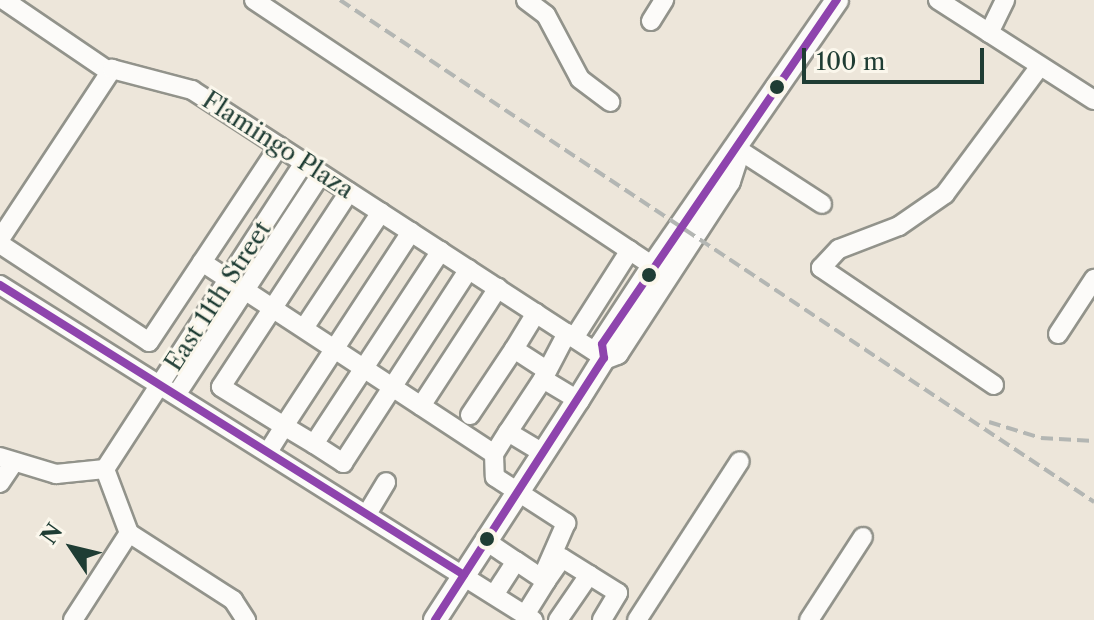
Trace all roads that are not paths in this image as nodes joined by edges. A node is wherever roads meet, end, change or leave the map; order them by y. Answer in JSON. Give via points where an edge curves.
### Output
{"nodes":[{"id":1,"x":4,"y":0,"type":"edge"},
{"id":2,"x":254,"y":0,"type":"edge"},
{"id":3,"x":526,"y":0,"type":"edge"},
{"id":4,"x":664,"y":0,"type":"edge"},
{"id":5,"x":938,"y":0,"type":"edge"},
{"id":6,"x":1005,"y":0,"type":"edge"},
{"id":7,"x":831,"y":2,"type":"edge"},
{"id":8,"x":651,"y":21,"type":"dead end"},
{"id":9,"x":989,"y":33,"type":"junction"},
{"id":10,"x":1040,"y":66,"type":"junction"},
{"id":11,"x":110,"y":72,"type":"junction"},
{"id":12,"x":1094,"y":100,"type":"edge"},
{"id":13,"x":610,"y":102,"type":"dead end"},
{"id":14,"x":279,"y":146,"type":"junction"},
{"id":15,"x":739,"y":150,"type":"junction"},
{"id":16,"x":304,"y":162,"type":"junction"},
{"id":17,"x":321,"y":174,"type":"junction"},
{"id":18,"x":349,"y":192,"type":"junction"},
{"id":19,"x":822,"y":204,"type":"dead end"},
{"id":20,"x":381,"y":212,"type":"junction"},
{"id":21,"x":686,"y":231,"type":"junction"},
{"id":22,"x":411,"y":232,"type":"junction"},
{"id":23,"x":0,"y":242,"type":"edge"},
{"id":24,"x":630,"y":250,"type":"junction"},
{"id":25,"x":441,"y":251,"type":"junction"},
{"id":26,"x":202,"y":262,"type":"junction"},
{"id":27,"x":653,"y":266,"type":"junction"},
{"id":28,"x":469,"y":269,"type":"junction"},
{"id":29,"x":1094,"y":279,"type":"edge"},
{"id":30,"x":228,"y":280,"type":"junction"},
{"id":31,"x":0,"y":285,"type":"edge"},
{"id":32,"x":498,"y":288,"type":"junction"},
{"id":33,"x":245,"y":290,"type":"junction"},
{"id":34,"x":273,"y":308,"type":"junction"},
{"id":35,"x":536,"y":313,"type":"junction"},
{"id":36,"x":304,"y":328,"type":"junction"},
{"id":37,"x":1058,"y":334,"type":"dead end"},
{"id":38,"x":570,"y":335,"type":"junction"},
{"id":39,"x":334,"y":348,"type":"junction"},
{"id":40,"x":514,"y":349,"type":"junction"},
{"id":41,"x":604,"y":358,"type":"junction"},
{"id":42,"x":363,"y":368,"type":"junction"},
{"id":43,"x":544,"y":374,"type":"junction"},
{"id":44,"x":994,"y":385,"type":"dead end"},
{"id":45,"x":392,"y":388,"type":"junction"},
{"id":46,"x":168,"y":390,"type":"junction"},
{"id":47,"x":578,"y":400,"type":"junction"},
{"id":48,"x":421,"y":406,"type":"junction"},
{"id":49,"x":470,"y":415,"type":"dead end"},
{"id":50,"x":284,"y":426,"type":"junction"},
{"id":51,"x":508,"y":432,"type":"junction"},
{"id":52,"x":314,"y":444,"type":"junction"},
{"id":53,"x":268,"y":452,"type":"junction"},
{"id":54,"x":543,"y":453,"type":"junction"},
{"id":55,"x":494,"y":454,"type":"junction"},
{"id":56,"x":6,"y":461,"type":"edge"},
{"id":57,"x":740,"y":461,"type":"dead end"},
{"id":58,"x":105,"y":469,"type":"junction"},
{"id":59,"x":386,"y":482,"type":"dead end"},
{"id":60,"x":0,"y":483,"type":"edge"},
{"id":61,"x":518,"y":492,"type":"junction"},
{"id":62,"x":367,"y":514,"type":"junction"},
{"id":63,"x":129,"y":533,"type":"junction"},
{"id":64,"x":863,"y":537,"type":"dead end"},
{"id":65,"x":486,"y":541,"type":"junction"},
{"id":66,"x":516,"y":561,"type":"junction"},
{"id":67,"x":464,"y":575,"type":"junction"},
{"id":68,"x":589,"y":575,"type":"junction"},
{"id":69,"x":544,"y":579,"type":"junction"},
{"id":70,"x":494,"y":595,"type":"junction"},
{"id":71,"x":529,"y":617,"type":"edge"},
{"id":72,"x":73,"y":620,"type":"edge"},
{"id":73,"x":246,"y":620,"type":"edge"},
{"id":74,"x":435,"y":620,"type":"edge"},
{"id":75,"x":558,"y":620,"type":"edge"},
{"id":76,"x":602,"y":620,"type":"edge"},
{"id":77,"x":637,"y":620,"type":"edge"},
{"id":78,"x":809,"y":620,"type":"edge"}],
"edges":[{"from":1,"to":11,"type":"street"},
{"from":2,"to":24,"type":"street"},
{"from":3,"to":13,"type":"street","via":[[546,15],[580,79]]},
{"from":4,"to":8,"type":"street"},
{"from":5,"to":9,"type":"street"},
{"from":6,"to":9,"type":"street"},
{"from":7,"to":15,"type":"main road"},
{"from":9,"to":10,"type":"street"},
{"from":10,"to":12,"type":"street"},
{"from":10,"to":44,"type":"street","via":[[945,194],[899,226],[839,249],[821,268]]},
{"from":11,"to":14,"type":"street","name":"Flamingo Plaza","via":[[192,90]]},
{"from":11,"to":23,"type":"street"},
{"from":14,"to":16,"type":"street","name":"Flamingo Plaza"},
{"from":14,"to":26,"type":"street"},
{"from":15,"to":19,"type":"street"},
{"from":15,"to":21,"type":"main road","via":[[729,181]]},
{"from":16,"to":17,"type":"street","name":"Flamingo Plaza"},
{"from":16,"to":30,"type":"street","name":"East 11th Street"},
{"from":17,"to":18,"type":"street","name":"Flamingo Plaza"},
{"from":17,"to":33,"type":"street"},
{"from":18,"to":20,"type":"street","name":"Flamingo Plaza"},
{"from":18,"to":34,"type":"street"},
{"from":20,"to":22,"type":"street","name":"Flamingo Plaza"},
{"from":20,"to":36,"type":"street"},
{"from":21,"to":27,"type":"main road"},
{"from":21,"to":41,"type":"main road","via":[[617,353]]},
{"from":22,"to":25,"type":"street","name":"Flamingo Plaza"},
{"from":22,"to":39,"type":"street"},
{"from":23,"to":26,"type":"street","via":[[149,342]]},
{"from":24,"to":27,"type":"street"},
{"from":24,"to":38,"type":"street"},
{"from":25,"to":28,"type":"street","name":"Flamingo Plaza"},
{"from":25,"to":42,"type":"street"},
{"from":26,"to":30,"type":"street"},
{"from":27,"to":41,"type":"main road","via":[[602,344]]},
{"from":28,"to":32,"type":"street","name":"Flamingo Plaza"},
{"from":28,"to":45,"type":"street"},
{"from":29,"to":37,"type":"street"},
{"from":30,"to":33,"type":"street"},
{"from":30,"to":46,"type":"street","name":"East 11th Street"},
{"from":31,"to":46,"type":"street"},
{"from":32,"to":35,"type":"street","name":"Flamingo Plaza"},
{"from":32,"to":48,"type":"street"},
{"from":33,"to":34,"type":"street"},
{"from":33,"to":46,"type":"street"},
{"from":34,"to":36,"type":"street"},
{"from":34,"to":50,"type":"street","via":[[221,387]]},
{"from":35,"to":38,"type":"street","name":"Flamingo Plaza"},
{"from":35,"to":40,"type":"street"},
{"from":36,"to":39,"type":"street"},
{"from":38,"to":41,"type":"street","name":"Flamingo Plaza"},
{"from":38,"to":43,"type":"street"},
{"from":39,"to":42,"type":"street"},
{"from":39,"to":50,"type":"street"},
{"from":40,"to":43,"type":"street"},
{"from":40,"to":49,"type":"street"},
{"from":41,"to":47,"type":"main road"},
{"from":42,"to":45,"type":"street"},
{"from":42,"to":52,"type":"street"},
{"from":43,"to":47,"type":"street"},
{"from":43,"to":51,"type":"street"},
{"from":45,"to":48,"type":"street"},
{"from":45,"to":52,"type":"street","via":[[343,463]]},
{"from":46,"to":53,"type":"street"},
{"from":46,"to":58,"type":"street","name":"East 11th Street"},
{"from":47,"to":54,"type":"main road"},
{"from":48,"to":55,"type":"street"},
{"from":50,"to":52,"type":"street"},
{"from":50,"to":53,"type":"street"},
{"from":51,"to":54,"type":"street"},
{"from":51,"to":55,"type":"street"},
{"from":53,"to":62,"type":"street"},
{"from":54,"to":61,"type":"main road"},
{"from":55,"to":61,"type":"street","via":[[495,477]]},
{"from":56,"to":58,"type":"street","via":[[56,474]]},
{"from":56,"to":60,"type":"street"},
{"from":57,"to":77,"type":"street"},
{"from":58,"to":63,"type":"street"},
{"from":59,"to":62,"type":"street"},
{"from":61,"to":65,"type":"main road"},
{"from":61,"to":69,"type":"street","via":[[566,523]]},
{"from":62,"to":67,"type":"street"},
{"from":63,"to":72,"type":"street"},
{"from":63,"to":73,"type":"street","via":[[233,600]]},
{"from":64,"to":78,"type":"street"},
{"from":65,"to":66,"type":"street"},
{"from":65,"to":67,"type":"main road"},
{"from":66,"to":69,"type":"street"},
{"from":66,"to":70,"type":"street"},
{"from":67,"to":70,"type":"street"},
{"from":67,"to":74,"type":"main road"},
{"from":68,"to":69,"type":"street","via":[[562,558]]},
{"from":68,"to":75,"type":"street"},
{"from":68,"to":76,"type":"street","via":[[618,593]]},
{"from":69,"to":71,"type":"street"},
{"from":70,"to":71,"type":"street"}]}
